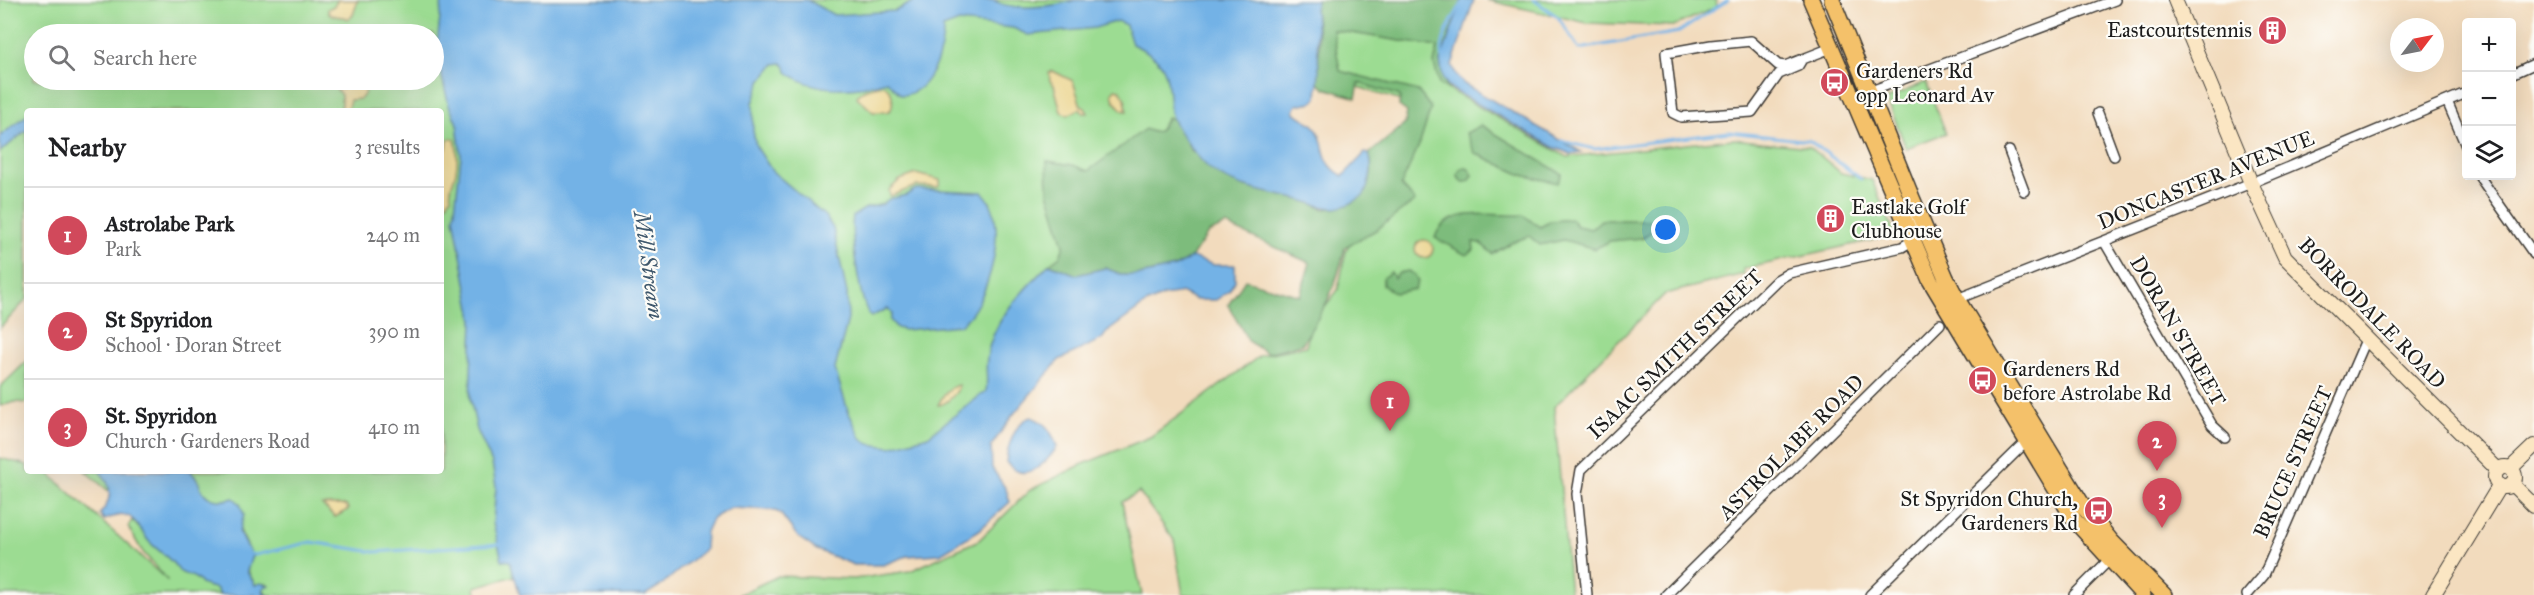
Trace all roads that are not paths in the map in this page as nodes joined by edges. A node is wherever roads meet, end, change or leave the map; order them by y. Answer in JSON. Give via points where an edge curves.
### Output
{"nodes":[{"id":1,"x":1811,"y":0,"type":"edge"},
{"id":2,"x":1832,"y":0,"type":"edge"},
{"id":3,"x":2115,"y":0,"type":"edge"},
{"id":4,"x":2175,"y":0,"type":"edge"},
{"id":5,"x":1832,"y":48,"type":"junction"},
{"id":6,"x":1801,"y":61,"type":"junction"},
{"id":7,"x":2534,"y":64,"type":"edge"},
{"id":8,"x":2516,"y":72,"type":"edge"},
{"id":9,"x":1870,"y":91,"type":"junction"},
{"id":10,"x":2462,"y":95,"type":"edge"},
{"id":11,"x":2447,"y":101,"type":"junction"},
{"id":12,"x":2098,"y":113,"type":"dead end"},
{"id":13,"x":2462,"y":137,"type":"edge"},
{"id":14,"x":2009,"y":151,"type":"dead end"},
{"id":15,"x":2114,"y":156,"type":"dead end"},
{"id":16,"x":2482,"y":180,"type":"edge"},
{"id":17,"x":2251,"y":183,"type":"junction"},
{"id":18,"x":2024,"y":191,"type":"dead end"},
{"id":19,"x":1912,"y":198,"type":"junction"},
{"id":20,"x":1912,"y":241,"type":"junction"},
{"id":21,"x":2104,"y":241,"type":"junction"},
{"id":22,"x":2534,"y":254,"type":"edge"},
{"id":23,"x":1958,"y":299,"type":"junction"},
{"id":24,"x":1940,"y":324,"type":"dead end"},
{"id":25,"x":2366,"y":340,"type":"junction"},
{"id":26,"x":2225,"y":437,"type":"dead end"},
{"id":27,"x":2027,"y":441,"type":"junction"},
{"id":28,"x":2534,"y":446,"type":"edge"},
{"id":29,"x":2504,"y":469,"type":"junction"},
{"id":30,"x":2506,"y":485,"type":"junction"},
{"id":31,"x":2534,"y":506,"type":"edge"},
{"id":32,"x":2109,"y":560,"type":"junction"},
{"id":33,"x":1587,"y":595,"type":"edge"},
{"id":34,"x":1666,"y":595,"type":"edge"},
{"id":35,"x":1870,"y":595,"type":"edge"},
{"id":36,"x":2074,"y":595,"type":"edge"},
{"id":37,"x":2144,"y":595,"type":"edge"},
{"id":38,"x":2164,"y":595,"type":"edge"},
{"id":39,"x":2247,"y":595,"type":"edge"},
{"id":40,"x":2433,"y":595,"type":"edge"}],
"edges":[{"from":1,"to":5,"type":"main road"},
{"from":2,"to":9,"type":"main road"},
{"from":3,"to":9,"type":"street"},
{"from":4,"to":17,"type":"street","name":"BORRODALE ROAD"},
{"from":5,"to":6,"type":"street"},
{"from":5,"to":20,"type":"main road"},
{"from":6,"to":6,"type":"street","via":[[1779,74],[1752,112],[1681,117],[1673,113],[1666,53],[1751,41],[1778,65]]},
{"from":7,"to":8,"type":"street"},
{"from":9,"to":19,"type":"main road"},
{"from":10,"to":11,"type":"street","name":"DONCASTER AVENUE"},
{"from":11,"to":13,"type":"street"},
{"from":11,"to":17,"type":"street","name":"DONCASTER AVENUE"},
{"from":12,"to":15,"type":"street"},
{"from":14,"to":18,"type":"street"},
{"from":16,"to":22,"type":"street"},
{"from":17,"to":21,"type":"street","name":"DONCASTER AVENUE"},
{"from":17,"to":25,"type":"street","name":"BORRODALE ROAD","via":[[2285,257]]},
{"from":19,"to":20,"type":"street","via":[[1916,227]]},
{"from":19,"to":23,"type":"main road"},
{"from":20,"to":27,"type":"main road","via":[[1930,280]]},
{"from":20,"to":33,"type":"street","name":"ISAAC SMITH STREET","via":[[1902,247],[1790,273],[1778,280],[1581,470],[1577,494]]},
{"from":21,"to":23,"type":"street","name":"DONCASTER AVENUE"},
{"from":21,"to":26,"type":"street","name":"DORAN STREET","via":[[2211,425]]},
{"from":23,"to":38,"type":"main road","via":[[2083,506]]},
{"from":24,"to":34,"type":"street","name":"ASTROLABE ROAD"},
{"from":25,"to":29,"type":"street","name":"BORRODALE ROAD"},
{"from":25,"to":39,"type":"street","name":"BRUCE STREET","via":[[2264,575]]},
{"from":27,"to":32,"type":"main road","via":[[2075,521]]},
{"from":27,"to":35,"type":"street"},
{"from":28,"to":29,"type":"street"},
{"from":29,"to":30,"type":"street","via":[[2495,477]]},
{"from":30,"to":31,"type":"street"},
{"from":30,"to":40,"type":"street"},
{"from":32,"to":36,"type":"street"},
{"from":32,"to":37,"type":"main road"}]}
